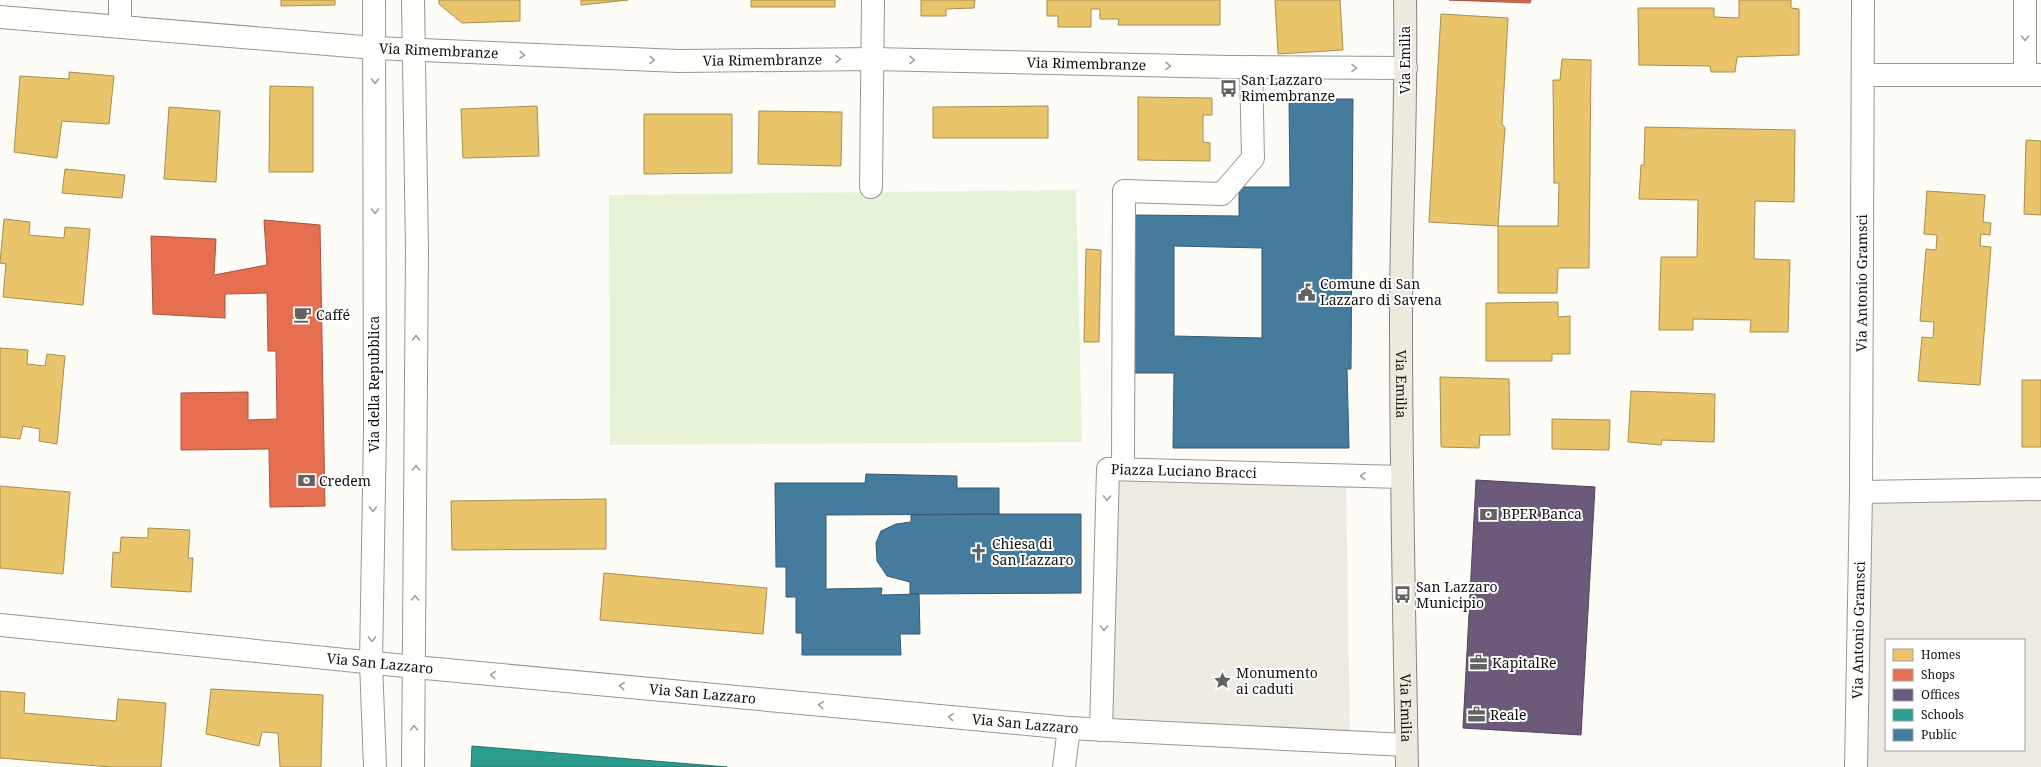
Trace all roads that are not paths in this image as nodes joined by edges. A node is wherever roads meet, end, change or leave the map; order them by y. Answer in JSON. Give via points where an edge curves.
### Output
{"nodes":[{"id":1,"x":120,"y":0,"type":"edge"},
{"id":2,"x":374,"y":0,"type":"edge"},
{"id":3,"x":413,"y":0,"type":"edge"},
{"id":4,"x":873,"y":0,"type":"edge"},
{"id":5,"x":1405,"y":0,"type":"edge"},
{"id":6,"x":1863,"y":0,"type":"edge"},
{"id":7,"x":2025,"y":0,"type":"edge"},
{"id":8,"x":0,"y":17,"type":"edge"},
{"id":9,"x":120,"y":26,"type":"junction"},
{"id":10,"x":375,"y":48,"type":"junction"},
{"id":11,"x":413,"y":50,"type":"junction"},
{"id":12,"x":873,"y":59,"type":"junction"},
{"id":13,"x":1251,"y":68,"type":"junction"},
{"id":14,"x":1406,"y":68,"type":"junction"},
{"id":15,"x":1863,"y":74,"type":"junction"},
{"id":16,"x":2033,"y":75,"type":"edge"},
{"id":17,"x":871,"y":187,"type":"dead end"},
{"id":18,"x":1123,"y":469,"type":"junction"},
{"id":19,"x":1402,"y":478,"type":"junction"},
{"id":20,"x":2041,"y":489,"type":"edge"},
{"id":21,"x":1861,"y":492,"type":"junction"},
{"id":22,"x":0,"y":625,"type":"edge"},
{"id":23,"x":371,"y":663,"type":"junction"},
{"id":24,"x":415,"y":667,"type":"junction"},
{"id":25,"x":1069,"y":728,"type":"junction"},
{"id":26,"x":1101,"y":730,"type":"junction"},
{"id":27,"x":1406,"y":745,"type":"junction"},
{"id":28,"x":374,"y":767,"type":"edge"},
{"id":29,"x":413,"y":767,"type":"edge"},
{"id":30,"x":1064,"y":767,"type":"edge"},
{"id":31,"x":1407,"y":767,"type":"edge"},
{"id":32,"x":1856,"y":767,"type":"edge"}],
"edges":[{"from":1,"to":9,"type":"street"},
{"from":2,"to":10,"type":"street","name":"Via della Repubblica"},
{"from":3,"to":11,"type":"street"},
{"from":4,"to":12,"type":"street"},
{"from":5,"to":14,"type":"main road","name":"Via Emilia"},
{"from":6,"to":15,"type":"street","name":"Via Antonio Gramsci"},
{"from":7,"to":16,"type":"street","one_way":true},
{"from":8,"to":9,"type":"street","name":"Via Rimembranze"},
{"from":9,"to":10,"type":"street","name":"Via Rimembranze"},
{"from":10,"to":11,"type":"street","name":"Via Rimembranze"},
{"from":10,"to":23,"type":"street","name":"Via della Repubblica","one_way":true,"via":[[375,429]]},
{"from":11,"to":12,"type":"street","name":"Via Rimembranze","one_way":true,"via":[[678,61]]},
{"from":24,"to":11,"type":"street","one_way":true,"via":[[417,249]]},
{"from":12,"to":13,"type":"street","name":"Via Rimembranze","one_way":true},
{"from":12,"to":17,"type":"street"},
{"from":13,"to":14,"type":"street","name":"Via Rimembranze","one_way":true},
{"from":13,"to":18,"type":"street","via":[[1252,158],[1222,194],[1124,191]]},
{"from":14,"to":19,"type":"main road","name":"Via Emilia","via":[[1401,318]]},
{"from":15,"to":16,"type":"street"},
{"from":15,"to":21,"type":"street","name":"Via Antonio Gramsci"},
{"from":19,"to":18,"type":"street","name":"Piazza Luciano Bracci","one_way":true},
{"from":18,"to":26,"type":"street","name":"Piazza Luciano Bracci","one_way":true,"via":[[1108,469]]},
{"from":19,"to":27,"type":"main road","name":"Via Emilia"},
{"from":20,"to":21,"type":"street"},
{"from":21,"to":32,"type":"street","name":"Via Antonio Gramsci"},
{"from":22,"to":23,"type":"street","name":"Via San Lazzaro"},
{"from":23,"to":24,"type":"street","name":"Via San Lazzaro"},
{"from":23,"to":28,"type":"street","name":"Via della Repubblica"},
{"from":25,"to":24,"type":"street","name":"Via San Lazzaro","one_way":true},
{"from":29,"to":24,"type":"street","one_way":true},
{"from":25,"to":26,"type":"street","name":"Via San Lazzaro"},
{"from":25,"to":30,"type":"street"},
{"from":26,"to":27,"type":"street","name":"Via San Lazzaro"},
{"from":27,"to":31,"type":"main road","name":"Via Emilia"}]}
